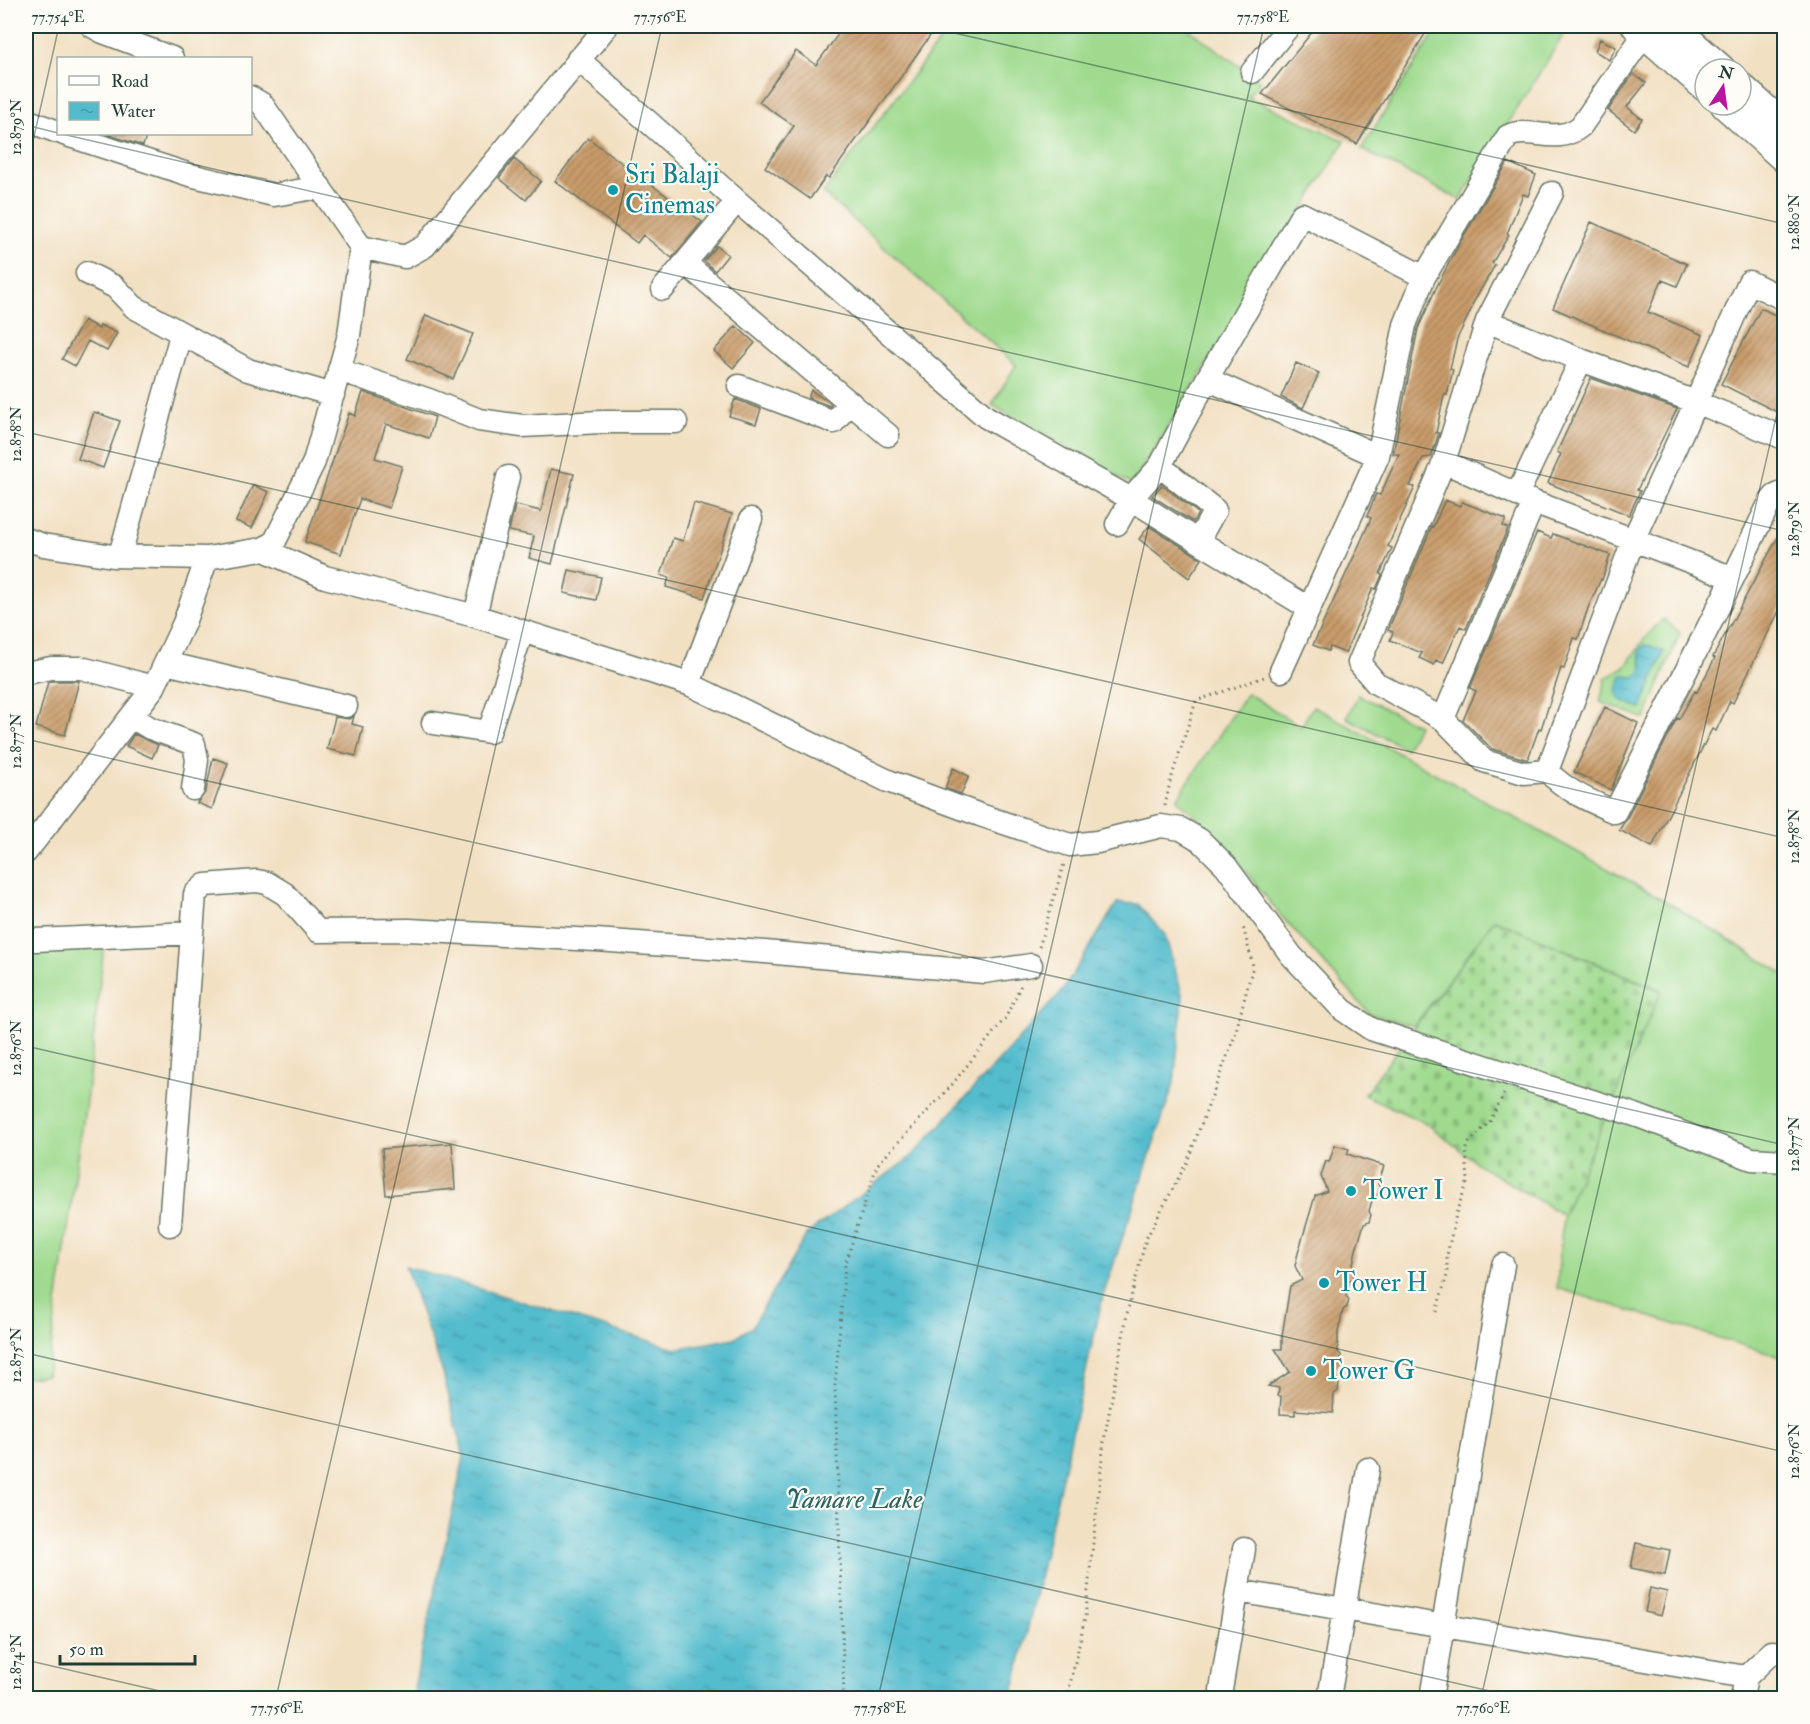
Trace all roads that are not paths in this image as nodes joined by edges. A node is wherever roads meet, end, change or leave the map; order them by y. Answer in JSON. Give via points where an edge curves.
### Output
{"nodes":[{"id":1,"x":92,"y":26,"type":"edge"},
{"id":2,"x":607,"y":26,"type":"edge"},
{"id":3,"x":1289,"y":26,"type":"edge"},
{"id":4,"x":1651,"y":28,"type":"edge"},
{"id":5,"x":124,"y":32,"type":"edge"},
{"id":6,"x":170,"y":57,"type":"edge"},
{"id":7,"x":1701,"y":57,"type":"edge"},
{"id":8,"x":578,"y":59,"type":"junction"},
{"id":9,"x":1252,"y":72,"type":"dead end"},
{"id":10,"x":1693,"y":74,"type":"edge"},
{"id":11,"x":252,"y":98,"type":"edge"},
{"id":12,"x":1753,"y":98,"type":"edge"},
{"id":13,"x":1739,"y":117,"type":"edge"},
{"id":14,"x":26,"y":120,"type":"edge"},
{"id":15,"x":1785,"y":126,"type":"edge"},
{"id":16,"x":57,"y":132,"type":"edge"},
{"id":17,"x":67,"y":135,"type":"edge"},
{"id":18,"x":1785,"y":158,"type":"edge"},
{"id":19,"x":320,"y":187,"type":"junction"},
{"id":20,"x":1552,"y":193,"type":"dead end"},
{"id":21,"x":737,"y":201,"type":"junction"},
{"id":22,"x":361,"y":247,"type":"junction"},
{"id":23,"x":685,"y":263,"type":"junction"},
{"id":24,"x":87,"y":273,"type":"dead end"},
{"id":25,"x":1424,"y":278,"type":"junction"},
{"id":26,"x":663,"y":289,"type":"dead end"},
{"id":27,"x":1785,"y":299,"type":"edge"},
{"id":28,"x":1487,"y":321,"type":"junction"},
{"id":29,"x":181,"y":335,"type":"junction"},
{"id":30,"x":1581,"y":360,"type":"junction"},
{"id":31,"x":339,"y":370,"type":"junction"},
{"id":32,"x":1207,"y":379,"type":"junction"},
{"id":33,"x":739,"y":386,"type":"dead end"},
{"id":34,"x":333,"y":395,"type":"junction"},
{"id":35,"x":850,"y":402,"type":"junction"},
{"id":36,"x":1696,"y":402,"type":"junction"},
{"id":37,"x":676,"y":422,"type":"dead end"},
{"id":38,"x":888,"y":435,"type":"dead end"},
{"id":39,"x":1785,"y":438,"type":"edge"},
{"id":40,"x":1378,"y":456,"type":"junction"},
{"id":41,"x":1444,"y":462,"type":"junction"},
{"id":42,"x":1160,"y":466,"type":"junction"},
{"id":43,"x":508,"y":477,"type":"dead end"},
{"id":44,"x":1785,"y":492,"type":"edge"},
{"id":45,"x":1526,"y":498,"type":"junction"},
{"id":46,"x":1131,"y":499,"type":"junction"},
{"id":47,"x":752,"y":519,"type":"dead end"},
{"id":48,"x":1117,"y":524,"type":"dead end"},
{"id":49,"x":1634,"y":538,"type":"junction"},
{"id":50,"x":26,"y":539,"type":"edge"},
{"id":51,"x":1198,"y":541,"type":"junction"},
{"id":52,"x":262,"y":549,"type":"junction"},
{"id":53,"x":120,"y":555,"type":"junction"},
{"id":54,"x":207,"y":558,"type":"junction"},
{"id":55,"x":1733,"y":578,"type":"junction"},
{"id":56,"x":1309,"y":608,"type":"junction"},
{"id":57,"x":475,"y":616,"type":"junction"},
{"id":58,"x":522,"y":632,"type":"junction"},
{"id":59,"x":166,"y":663,"type":"junction"},
{"id":60,"x":1281,"y":671,"type":"road end"},
{"id":61,"x":26,"y":673,"type":"edge"},
{"id":62,"x":689,"y":684,"type":"junction"},
{"id":63,"x":154,"y":687,"type":"junction"},
{"id":64,"x":346,"y":706,"type":"dead end"},
{"id":65,"x":132,"y":717,"type":"junction"},
{"id":66,"x":1443,"y":719,"type":"junction"},
{"id":67,"x":433,"y":723,"type":"dead end"},
{"id":68,"x":1547,"y":771,"type":"junction"},
{"id":69,"x":193,"y":789,"type":"dead end"},
{"id":70,"x":26,"y":852,"type":"edge"},
{"id":71,"x":192,"y":933,"type":"junction"},
{"id":72,"x":26,"y":938,"type":"edge"},
{"id":73,"x":1031,"y":965,"type":"road end"},
{"id":74,"x":1785,"y":1161,"type":"edge"},
{"id":75,"x":170,"y":1225,"type":"dead end"},
{"id":76,"x":1503,"y":1265,"type":"dead end"},
{"id":77,"x":1368,"y":1469,"type":"dead end"},
{"id":78,"x":1244,"y":1549,"type":"dead end"},
{"id":79,"x":1237,"y":1591,"type":"junction"},
{"id":80,"x":1344,"y":1610,"type":"junction"},
{"id":81,"x":1443,"y":1626,"type":"junction"},
{"id":82,"x":1785,"y":1653,"type":"edge"},
{"id":83,"x":1744,"y":1688,"type":"edge"},
{"id":84,"x":1221,"y":1690,"type":"dead end"},
{"id":85,"x":1329,"y":1698,"type":"edge"},
{"id":86,"x":1431,"y":1698,"type":"edge"}],
"edges":[{"from":1,"to":5,"type":"street"},
{"from":2,"to":8,"type":"street"},
{"from":3,"to":9,"type":"street"},
{"from":4,"to":7,"type":"main road"},
{"from":4,"to":10,"type":"main road"},
{"from":4,"to":25,"type":"street","via":[[1581,126],[1573,132],[1539,135],[1518,131],[1508,136]]},
{"from":5,"to":6,"type":"street"},
{"from":8,"to":21,"type":"street"},
{"from":8,"to":22,"type":"street","via":[[425,246],[405,257]]},
{"from":11,"to":19,"type":"street","via":[[262,104]]},
{"from":12,"to":15,"type":"main road"},
{"from":13,"to":18,"type":"main road"},
{"from":14,"to":16,"type":"street"},
{"from":17,"to":19,"type":"street","via":[[190,175],[274,195]]},
{"from":19,"to":22,"type":"street"},
{"from":20,"to":28,"type":"street"},
{"from":21,"to":23,"type":"street"},
{"from":21,"to":46,"type":"street","via":[[986,417]]},
{"from":22,"to":31,"type":"street","via":[[350,335]]},
{"from":23,"to":26,"type":"street"},
{"from":23,"to":35,"type":"street"},
{"from":24,"to":29,"type":"street","via":[[115,287],[134,307]]},
{"from":25,"to":32,"type":"street","via":[[1302,214]]},
{"from":25,"to":40,"type":"street","via":[[1405,325]]},
{"from":27,"to":36,"type":"street","via":[[1749,282]]},
{"from":28,"to":30,"type":"street"},
{"from":28,"to":41,"type":"street"},
{"from":29,"to":34,"type":"street","via":[[248,370]]},
{"from":29,"to":53,"type":"street"},
{"from":30,"to":36,"type":"street"},
{"from":30,"to":45,"type":"street"},
{"from":31,"to":34,"type":"street"},
{"from":31,"to":37,"type":"street","via":[[479,420],[522,426]]},
{"from":32,"to":40,"type":"street"},
{"from":32,"to":42,"type":"street"},
{"from":33,"to":35,"type":"street","via":[[834,422]]},
{"from":34,"to":52,"type":"street","via":[[314,462],[274,543]]},
{"from":35,"to":38,"type":"street"},
{"from":36,"to":39,"type":"street"},
{"from":36,"to":49,"type":"street"},
{"from":40,"to":56,"type":"street"},
{"from":41,"to":45,"type":"street"},
{"from":41,"to":66,"type":"street","via":[[1359,663],[1376,683]]},
{"from":42,"to":46,"type":"street"},
{"from":42,"to":51,"type":"street","via":[[1215,510]]},
{"from":43,"to":57,"type":"street"},
{"from":44,"to":55,"type":"street","via":[[1770,502]]},
{"from":45,"to":49,"type":"street"},
{"from":45,"to":66,"type":"street"},
{"from":46,"to":48,"type":"street"},
{"from":46,"to":51,"type":"street"},
{"from":47,"to":62,"type":"street"},
{"from":49,"to":55,"type":"street"},
{"from":49,"to":68,"type":"street"},
{"from":50,"to":53,"type":"street","via":[[43,546]]},
{"from":51,"to":56,"type":"street"},
{"from":52,"to":54,"type":"street"},
{"from":52,"to":57,"type":"street","via":[[325,577]]},
{"from":53,"to":54,"type":"street"},
{"from":54,"to":59,"type":"street"},
{"from":55,"to":68,"type":"street","via":[[1615,812],[1559,784]]},
{"from":56,"to":60,"type":"street"},
{"from":57,"to":58,"type":"street"},
{"from":58,"to":62,"type":"street"},
{"from":58,"to":67,"type":"street","via":[[489,732]]},
{"from":59,"to":63,"type":"street"},
{"from":59,"to":64,"type":"street"},
{"from":61,"to":63,"type":"street","via":[[81,668]]},
{"from":62,"to":74,"type":"street","via":[[888,781],[1070,845],[1161,826],[1181,829],[1200,840],[1226,866],[1291,955],[1343,1010],[1371,1029],[1638,1116],[1752,1159]]},
{"from":63,"to":65,"type":"street"},
{"from":65,"to":69,"type":"street","via":[[194,744],[197,760]]},
{"from":65,"to":70,"type":"street"},
{"from":66,"to":68,"type":"street","via":[[1484,761],[1524,773]]},
{"from":71,"to":72,"type":"street"},
{"from":71,"to":73,"type":"street","via":[[195,894],[200,888],[257,881],[285,894],[318,931],[409,930],[596,940],[984,972]]},
{"from":71,"to":75,"type":"street"},
{"from":76,"to":81,"type":"street"},
{"from":77,"to":80,"type":"street"},
{"from":78,"to":79,"type":"street"},
{"from":79,"to":80,"type":"street"},
{"from":79,"to":84,"type":"street"},
{"from":80,"to":81,"type":"street"},
{"from":80,"to":85,"type":"street"},
{"from":81,"to":83,"type":"street"},
{"from":81,"to":86,"type":"street"},
{"from":82,"to":83,"type":"street","via":[[1772,1652]]}]}
